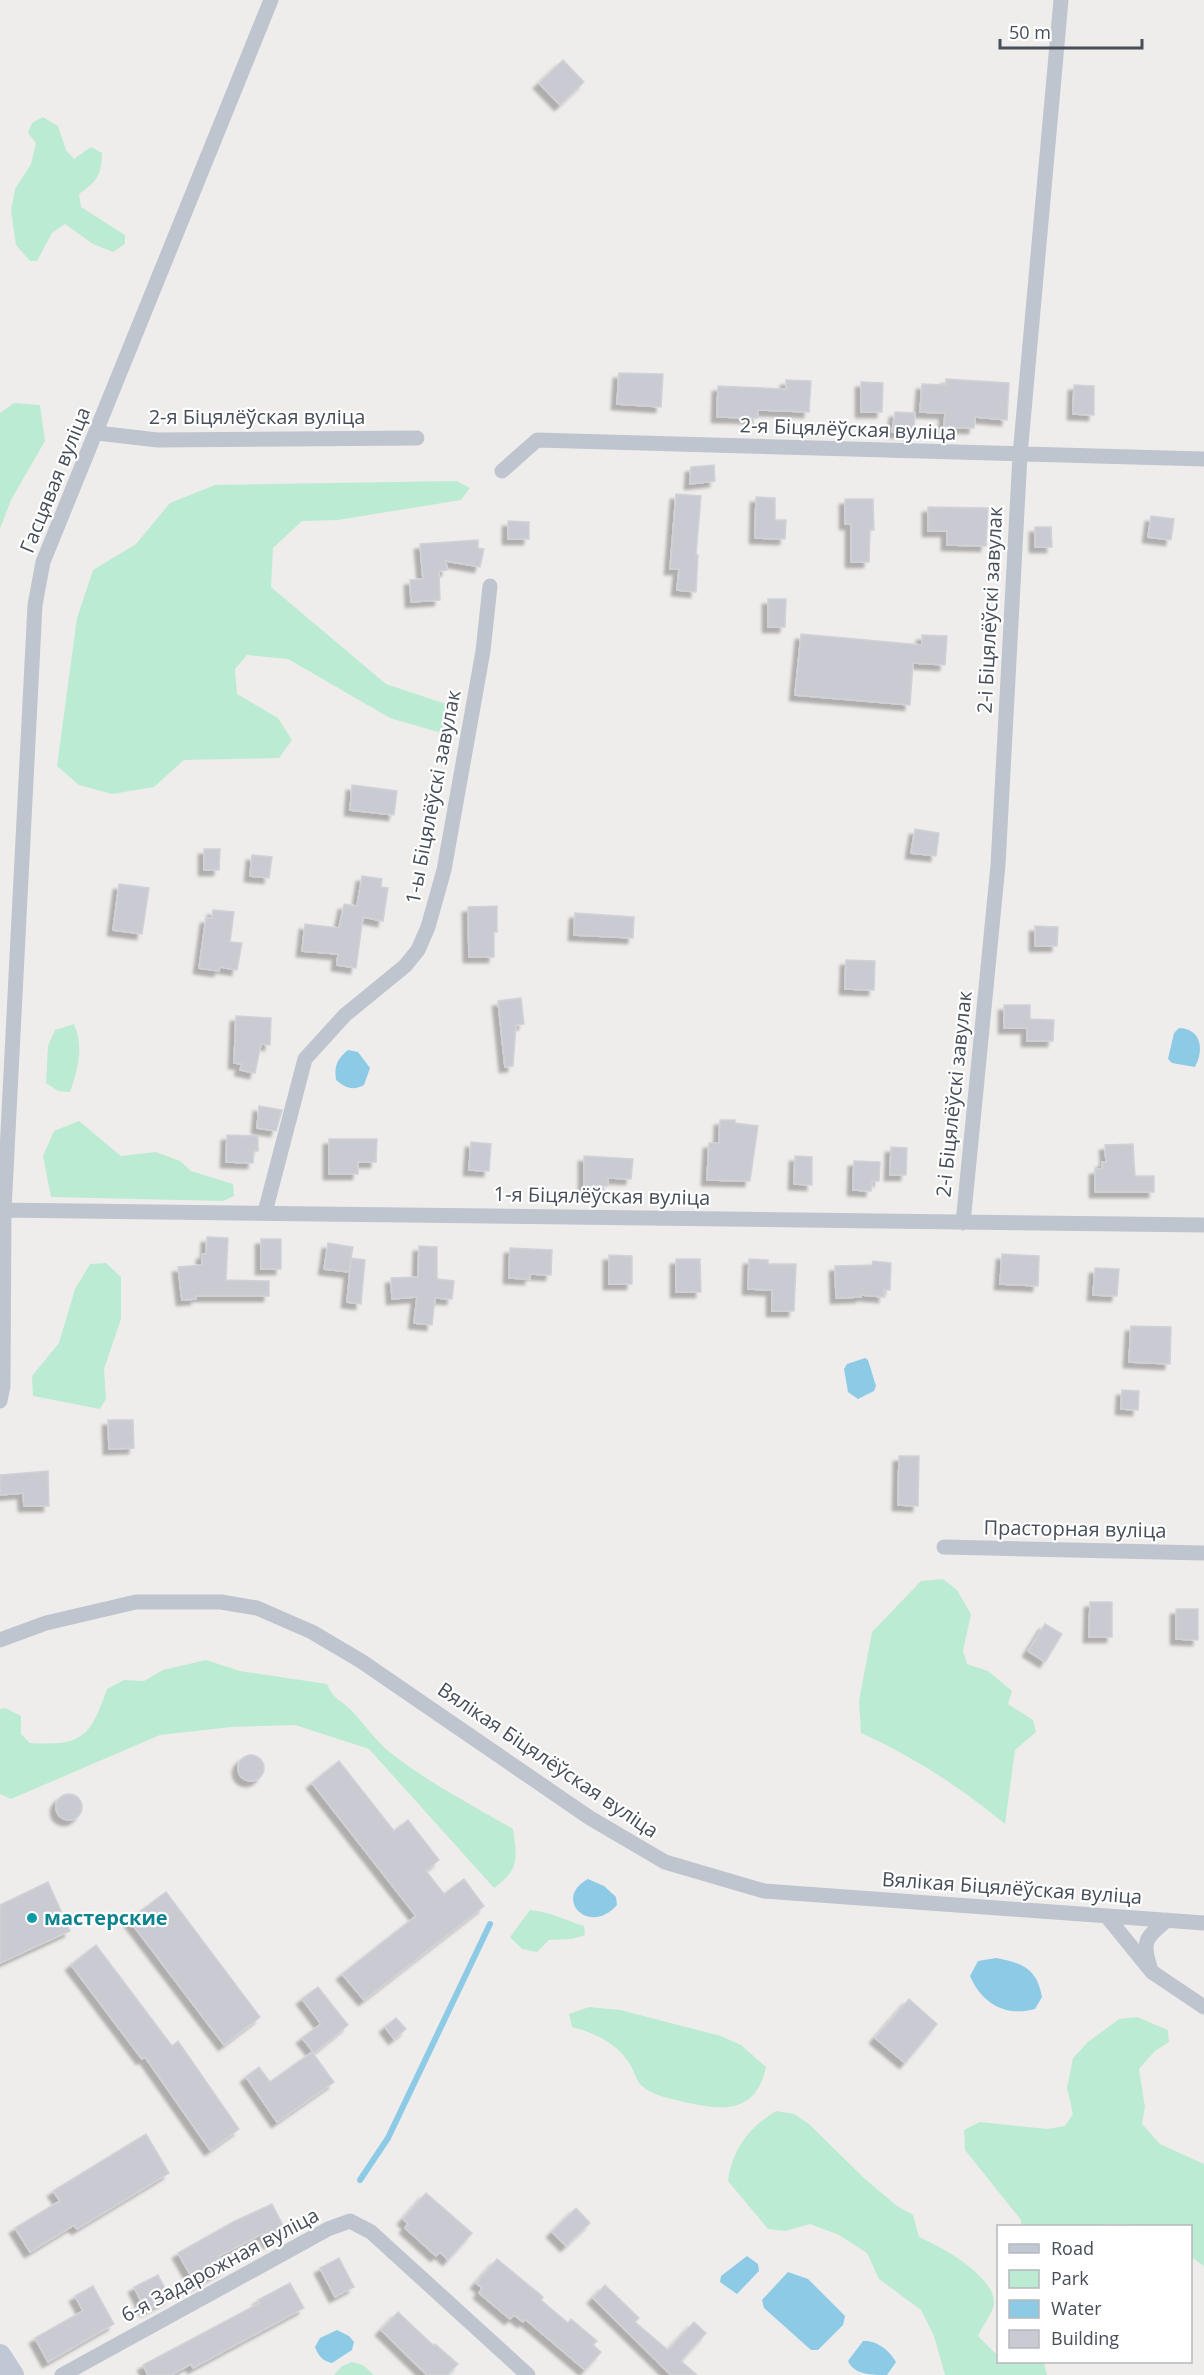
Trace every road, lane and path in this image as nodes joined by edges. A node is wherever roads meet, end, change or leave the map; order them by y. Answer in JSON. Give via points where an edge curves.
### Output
{"nodes":[{"id":1,"x":271,"y":0,"type":"edge"},
{"id":2,"x":1061,"y":0,"type":"edge"},
{"id":3,"x":97,"y":433,"type":"junction"},
{"id":4,"x":417,"y":438,"type":"dead end"},
{"id":5,"x":1020,"y":455,"type":"junction"},
{"id":6,"x":1204,"y":459,"type":"edge"},
{"id":7,"x":502,"y":471,"type":"dead end"},
{"id":8,"x":490,"y":586,"type":"dead end"},
{"id":9,"x":2,"y":1210,"type":"edge"},
{"id":10,"x":265,"y":1212,"type":"junction"},
{"id":11,"x":963,"y":1223,"type":"junction"},
{"id":12,"x":1204,"y":1225,"type":"edge"},
{"id":13,"x":0,"y":1401,"type":"edge"},
{"id":14,"x":944,"y":1547,"type":"dead end"},
{"id":15,"x":1204,"y":1553,"type":"edge"},
{"id":16,"x":0,"y":1640,"type":"edge"},
{"id":17,"x":1108,"y":1918,"type":"junction"},
{"id":18,"x":1167,"y":1920,"type":"junction"},
{"id":19,"x":1204,"y":1923,"type":"edge"},
{"id":20,"x":1152,"y":1972,"type":"junction"},
{"id":21,"x":1204,"y":2007,"type":"edge"},
{"id":22,"x":0,"y":2355,"type":"edge"},
{"id":23,"x":13,"y":2375,"type":"edge"},
{"id":24,"x":62,"y":2375,"type":"edge"},
{"id":25,"x":528,"y":2375,"type":"edge"}],
"edges":[{"from":1,"to":3,"type":"street","name":"Гасцявая вуліца"},
{"from":2,"to":5,"type":"street","name":"2-і Біцялёўскі завулак"},
{"from":3,"to":4,"type":"street","name":"2-я Біцялёўская вуліца","via":[[158,440]]},
{"from":3,"to":9,"type":"street","name":"Гасцявая вуліца","via":[[43,562],[35,605]]},
{"from":5,"to":6,"type":"street","name":"2-я Біцялёўская вуліца"},
{"from":5,"to":7,"type":"street","name":"2-я Біцялёўская вуліца","via":[[537,440]]},
{"from":5,"to":11,"type":"street","name":"2-і Біцялёўскі завулак","via":[[998,865]]},
{"from":8,"to":10,"type":"street","name":"1-ы Біцялёўскі завулак","via":[[483,651],[444,870],[428,927],[418,951],[405,966],[345,1015],[305,1059]]},
{"from":9,"to":10,"type":"street","name":"1-я Біцялёўская вуліца"},
{"from":9,"to":13,"type":"street","name":"Гасцявая вуліца"},
{"from":10,"to":11,"type":"street","name":"1-я Біцялёўская вуліца"},
{"from":11,"to":12,"type":"street","name":"1-я Біцялёўская вуліца"},
{"from":14,"to":15,"type":"street","name":"Прасторная вуліца"},
{"from":16,"to":17,"type":"street","name":"Вялікая Біцялёўская вуліца","via":[[46,1623],[136,1602],[221,1602],[256,1608],[312,1632],[361,1661],[590,1818],[665,1862],[764,1891]]},
{"from":17,"to":18,"type":"street","name":"Вялікая Біцялёўская вуліца"},
{"from":17,"to":20,"type":"street"},
{"from":18,"to":19,"type":"street","name":"Вялікая Біцялёўская вуліца"},
{"from":18,"to":20,"type":"street","via":[[1148,1936],[1144,1951]]},
{"from":20,"to":21,"type":"street"},
{"from":22,"to":23,"type":"main road"},
{"from":24,"to":25,"type":"street","name":"6-я Задарожная вуліца","via":[[328,2229],[350,2221],[371,2232]]}]}
